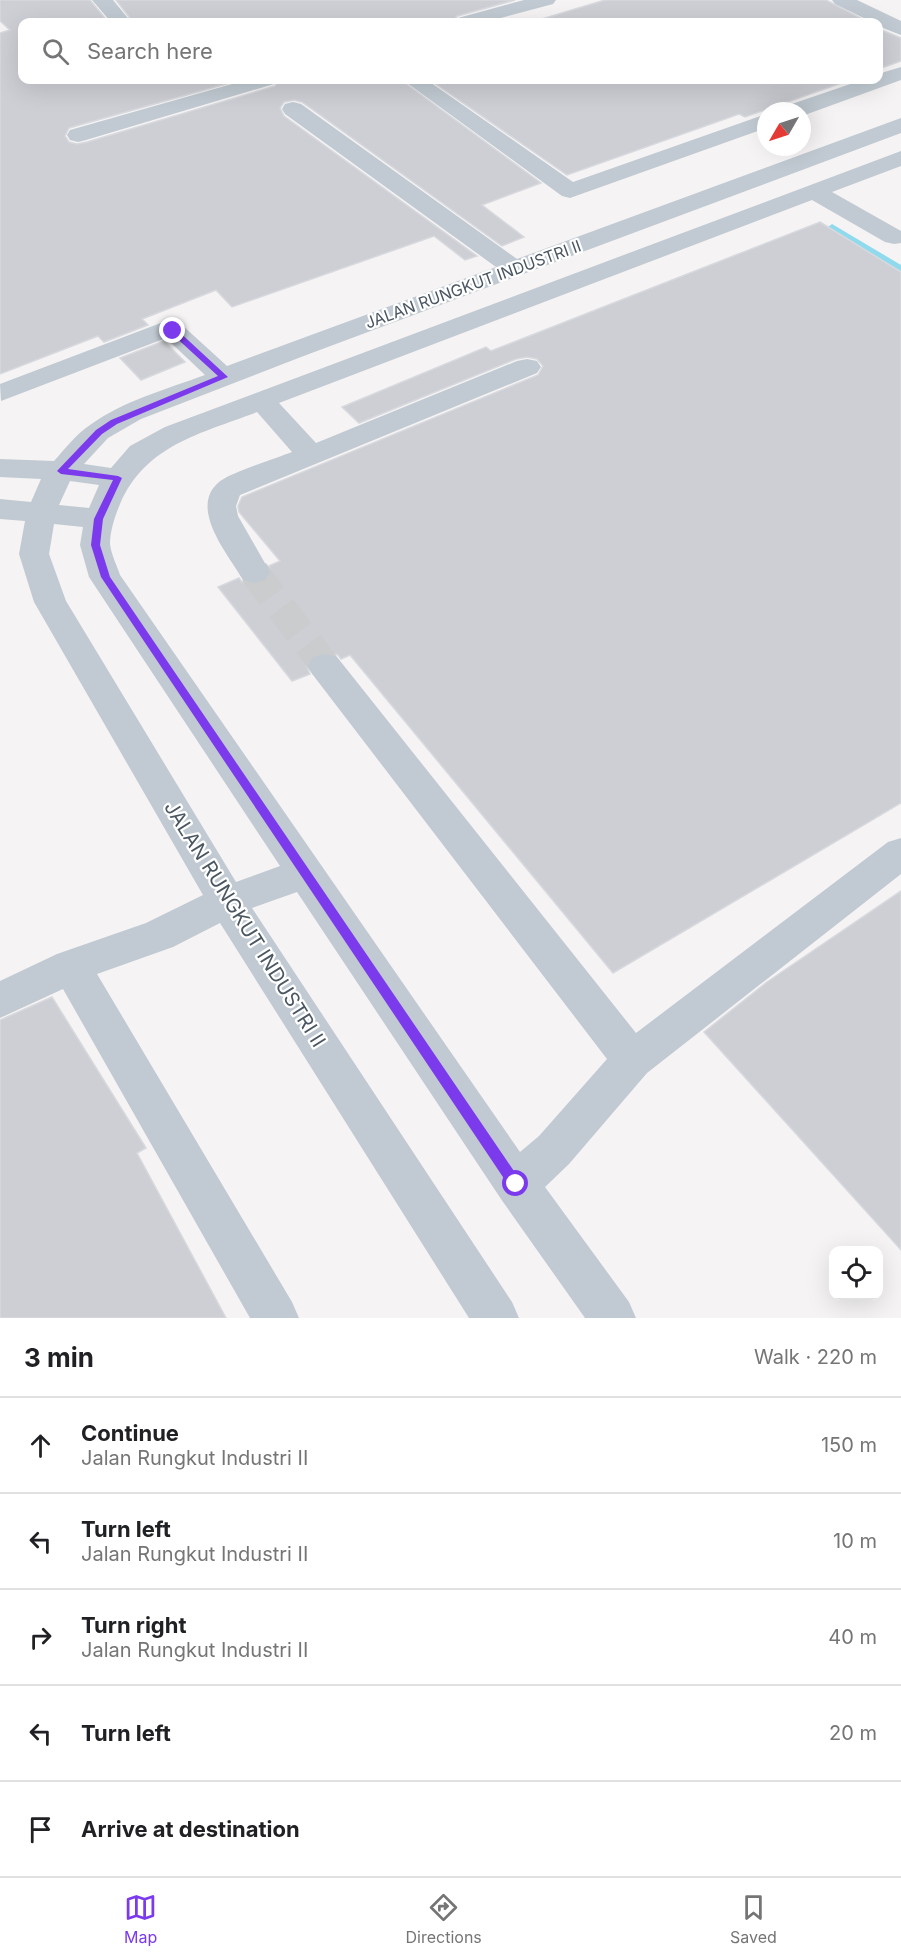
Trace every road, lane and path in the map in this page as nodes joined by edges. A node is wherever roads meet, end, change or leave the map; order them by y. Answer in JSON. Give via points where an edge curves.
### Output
{"nodes":[{"id":1,"x":102,"y":0,"type":"edge"},
{"id":2,"x":546,"y":0,"type":"edge"},
{"id":3,"x":842,"y":0,"type":"edge"},
{"id":4,"x":118,"y":18,"type":"edge"},
{"id":5,"x":480,"y":18,"type":"edge"},
{"id":6,"x":877,"y":18,"type":"edge"},
{"id":7,"x":883,"y":21,"type":"edge"},
{"id":8,"x":901,"y":30,"type":"edge"},
{"id":9,"x":901,"y":73,"type":"edge"},
{"id":10,"x":883,"y":79,"type":"edge"},
{"id":11,"x":253,"y":84,"type":"edge"},
{"id":12,"x":420,"y":84,"type":"edge"},
{"id":13,"x":870,"y":84,"type":"edge"},
{"id":14,"x":811,"y":105,"type":"edge"},
{"id":15,"x":293,"y":109,"type":"dead end"},
{"id":16,"x":757,"y":124,"type":"edge"},
{"id":17,"x":901,"y":125,"type":"edge"},
{"id":18,"x":78,"y":135,"type":"dead end"},
{"id":19,"x":901,"y":158,"type":"edge"},
{"id":20,"x":813,"y":191,"type":"junction"},
{"id":21,"x":899,"y":237,"type":"edge"},
{"id":22,"x":515,"y":269,"type":"junction"},
{"id":23,"x":292,"y":351,"type":"junction"},
{"id":24,"x":527,"y":367,"type":"dead end"},
{"id":25,"x":224,"y":377,"type":"junction"},
{"id":26,"x":318,"y":378,"type":"junction"},
{"id":27,"x":0,"y":393,"type":"edge"},
{"id":28,"x":261,"y":400,"type":"junction"},
{"id":29,"x":310,"y":454,"type":"junction"},
{"id":30,"x":0,"y":468,"type":"edge"},
{"id":31,"x":61,"y":471,"type":"junction"},
{"id":32,"x":118,"y":478,"type":"junction"},
{"id":33,"x":0,"y":509,"type":"edge"},
{"id":34,"x":41,"y":514,"type":"junction"},
{"id":35,"x":99,"y":519,"type":"junction"},
{"id":36,"x":254,"y":572,"type":"tunnel mouth"},
{"id":37,"x":325,"y":666,"type":"tunnel mouth"},
{"id":38,"x":901,"y":853,"type":"edge"},
{"id":39,"x":305,"y":873,"type":"junction"},
{"id":40,"x":227,"y":901,"type":"junction"},
{"id":41,"x":71,"y":966,"type":"junction"},
{"id":42,"x":0,"y":1000,"type":"edge"},
{"id":43,"x":632,"y":1060,"type":"junction"},
{"id":44,"x":516,"y":1184,"type":"junction"},
{"id":45,"x":276,"y":1318,"type":"edge"},
{"id":46,"x":496,"y":1318,"type":"edge"},
{"id":47,"x":613,"y":1318,"type":"edge"}],
"edges":[{"from":1,"to":4,"type":"street"},
{"from":2,"to":5,"type":"street"},
{"from":3,"to":6,"type":"street"},
{"from":7,"to":8,"type":"street"},
{"from":9,"to":10,"type":"street"},
{"from":11,"to":18,"type":"street"},
{"from":12,"to":16,"type":"street","via":[[570,190]]},
{"from":13,"to":14,"type":"street"},
{"from":15,"to":22,"type":"street"},
{"from":17,"to":22,"type":"street","name":"JALAN RUNGKUT INDUSTRI II"},
{"from":19,"to":20,"type":"street","name":"JALAN RUNGKUT INDUSTRI II"},
{"from":20,"to":21,"type":"street"},
{"from":20,"to":26,"type":"street","name":"JALAN RUNGKUT INDUSTRI II"},
{"from":22,"to":23,"type":"street","name":"JALAN RUNGKUT INDUSTRI II"},
{"from":23,"to":25,"type":"street","name":"JALAN RUNGKUT INDUSTRI II"},
{"from":23,"to":26,"type":"street"},
{"from":24,"to":29,"type":"street"},
{"from":25,"to":27,"type":"street","via":[[166,329]]},
{"from":25,"to":31,"type":"street","name":"JALAN RUNGKUT INDUSTRI II","via":[[114,422]]},
{"from":26,"to":28,"type":"street","name":"JALAN RUNGKUT INDUSTRI II"},
{"from":28,"to":29,"type":"street"},
{"from":28,"to":32,"type":"street","name":"JALAN RUNGKUT INDUSTRI II","via":[[156,442],[140,453]]},
{"from":29,"to":36,"type":"street","via":[[230,488],[222,498],[224,519]]},
{"from":30,"to":31,"type":"street"},
{"from":31,"to":32,"type":"street"},
{"from":31,"to":34,"type":"street","name":"JALAN RUNGKUT INDUSTRI II"},
{"from":32,"to":35,"type":"street","name":"JALAN RUNGKUT INDUSTRI II"},
{"from":33,"to":34,"type":"street"},
{"from":34,"to":35,"type":"street"},
{"from":34,"to":40,"type":"street","name":"JALAN RUNGKUT INDUSTRI II","via":[[34,554],[50,602]]},
{"from":35,"to":39,"type":"street","name":"JALAN RUNGKUT INDUSTRI II","via":[[95,545],[105,577]]},
{"from":37,"to":43,"type":"street"},
{"from":38,"to":43,"type":"street"},
{"from":39,"to":40,"type":"street"},
{"from":39,"to":44,"type":"street","name":"JALAN RUNGKUT INDUSTRI II"},
{"from":40,"to":41,"type":"street","via":[[159,935]]},
{"from":40,"to":46,"type":"street","name":"JALAN RUNGKUT INDUSTRI II"},
{"from":41,"to":42,"type":"street"},
{"from":41,"to":45,"type":"street"},
{"from":43,"to":44,"type":"street","via":[[554,1150]]},
{"from":44,"to":47,"type":"street","name":"JALAN RUNGKUT INDUSTRI II"}]}
